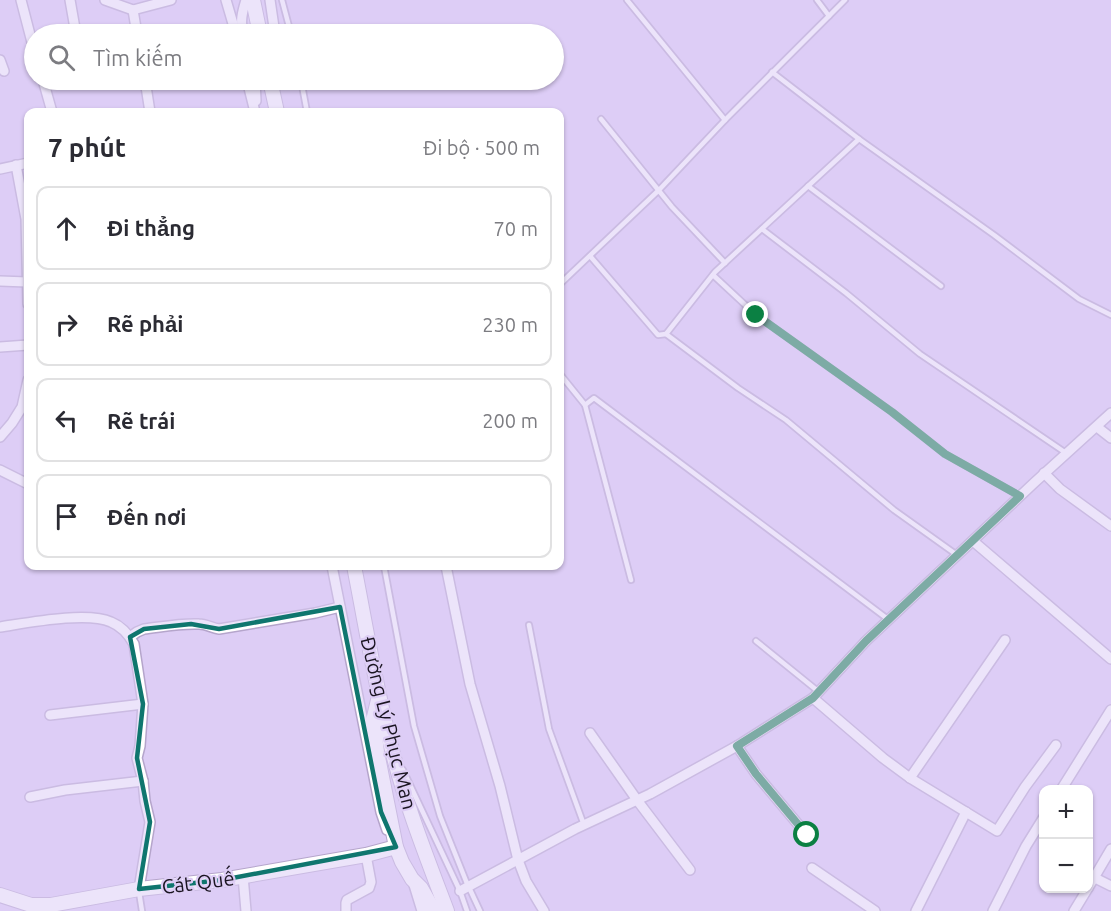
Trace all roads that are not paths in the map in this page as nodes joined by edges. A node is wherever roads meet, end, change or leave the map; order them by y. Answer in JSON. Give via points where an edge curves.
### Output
{"nodes":[{"id":1,"x":21,"y":0,"type":"edge"},
{"id":2,"x":70,"y":0,"type":"edge"},
{"id":3,"x":105,"y":0,"type":"edge"},
{"id":4,"x":171,"y":0,"type":"edge"},
{"id":5,"x":226,"y":0,"type":"edge"},
{"id":6,"x":246,"y":0,"type":"edge"},
{"id":7,"x":253,"y":0,"type":"edge"},
{"id":8,"x":270,"y":0,"type":"edge"},
{"id":9,"x":282,"y":0,"type":"edge"},
{"id":10,"x":627,"y":0,"type":"edge"},
{"id":11,"x":817,"y":0,"type":"edge"},
{"id":12,"x":845,"y":0,"type":"edge"},
{"id":13,"x":133,"y":10,"type":"junction"},
{"id":14,"x":829,"y":16,"type":"junction"},
{"id":15,"x":27,"y":24,"type":"edge"},
{"id":16,"x":74,"y":24,"type":"edge"},
{"id":17,"x":135,"y":24,"type":"edge"},
{"id":18,"x":233,"y":24,"type":"edge"},
{"id":19,"x":241,"y":24,"type":"edge"},
{"id":20,"x":258,"y":24,"type":"edge"},
{"id":21,"x":274,"y":24,"type":"edge"},
{"id":22,"x":288,"y":24,"type":"edge"},
{"id":23,"x":0,"y":60,"type":"edge"},
{"id":24,"x":4,"y":71,"type":"dead end"},
{"id":25,"x":772,"y":72,"type":"junction"},
{"id":26,"x":46,"y":90,"type":"edge"},
{"id":27,"x":146,"y":90,"type":"edge"},
{"id":28,"x":250,"y":90,"type":"edge"},
{"id":29,"x":255,"y":90,"type":"edge"},
{"id":30,"x":273,"y":90,"type":"edge"},
{"id":31,"x":276,"y":90,"type":"edge"},
{"id":32,"x":303,"y":90,"type":"edge"},
{"id":33,"x":274,"y":95,"type":"junction"},
{"id":34,"x":51,"y":108,"type":"edge"},
{"id":35,"x":149,"y":108,"type":"edge"},
{"id":36,"x":254,"y":108,"type":"edge"},
{"id":37,"x":255,"y":108,"type":"edge"},
{"id":38,"x":276,"y":108,"type":"edge"},
{"id":39,"x":306,"y":108,"type":"edge"},
{"id":40,"x":601,"y":119,"type":"dead end"},
{"id":41,"x":725,"y":120,"type":"junction"},
{"id":42,"x":859,"y":139,"type":"junction"},
{"id":43,"x":24,"y":164,"type":"edge"},
{"id":44,"x":16,"y":165,"type":"junction"},
{"id":45,"x":0,"y":169,"type":"edge"},
{"id":46,"x":808,"y":186,"type":"junction"},
{"id":47,"x":659,"y":190,"type":"junction"},
{"id":48,"x":24,"y":208,"type":"edge"},
{"id":49,"x":762,"y":229,"type":"junction"},
{"id":50,"x":590,"y":256,"type":"junction"},
{"id":51,"x":725,"y":263,"type":"junction"},
{"id":52,"x":713,"y":275,"type":"junction"},
{"id":53,"x":564,"y":280,"type":"edge"},
{"id":54,"x":0,"y":281,"type":"edge"},
{"id":55,"x":24,"y":282,"type":"edge"},
{"id":56,"x":941,"y":286,"type":"dead end"},
{"id":57,"x":1111,"y":315,"type":"edge"},
{"id":58,"x":666,"y":334,"type":"junction"},
{"id":59,"x":24,"y":345,"type":"edge"},
{"id":60,"x":0,"y":347,"type":"edge"},
{"id":61,"x":564,"y":379,"type":"edge"},
{"id":62,"x":24,"y":398,"type":"edge"},
{"id":63,"x":585,"y":405,"type":"junction"},
{"id":64,"x":1111,"y":413,"type":"edge"},
{"id":65,"x":1097,"y":427,"type":"junction"},
{"id":66,"x":0,"y":437,"type":"edge"},
{"id":67,"x":1111,"y":438,"type":"edge"},
{"id":68,"x":1066,"y":453,"type":"junction"},
{"id":69,"x":0,"y":470,"type":"edge"},
{"id":70,"x":1044,"y":473,"type":"junction"},
{"id":71,"x":24,"y":482,"type":"edge"},
{"id":72,"x":1020,"y":496,"type":"junction"},
{"id":73,"x":1111,"y":526,"type":"edge"},
{"id":74,"x":973,"y":541,"type":"junction"},
{"id":75,"x":957,"y":555,"type":"junction"},
{"id":76,"x":333,"y":570,"type":"edge"},
{"id":77,"x":355,"y":570,"type":"edge"},
{"id":78,"x":385,"y":570,"type":"edge"},
{"id":79,"x":447,"y":570,"type":"edge"},
{"id":80,"x":631,"y":580,"type":"dead end"},
{"id":81,"x":340,"y":607,"type":"junction"},
{"id":82,"x":889,"y":620,"type":"junction"},
{"id":83,"x":529,"y":625,"type":"dead end"},
{"id":84,"x":0,"y":627,"type":"edge"},
{"id":85,"x":130,"y":637,"type":"junction"},
{"id":86,"x":756,"y":640,"type":"dead end"},
{"id":87,"x":1005,"y":640,"type":"dead end"},
{"id":88,"x":1111,"y":659,"type":"edge"},
{"id":89,"x":379,"y":695,"type":"junction"},
{"id":90,"x":816,"y":695,"type":"junction"},
{"id":91,"x":143,"y":704,"type":"junction"},
{"id":92,"x":1111,"y":710,"type":"edge"},
{"id":93,"x":50,"y":715,"type":"dead end"},
{"id":94,"x":590,"y":733,"type":"dead end"},
{"id":95,"x":1056,"y":745,"type":"dead end"},
{"id":96,"x":737,"y":746,"type":"junction"},
{"id":97,"x":391,"y":749,"type":"junction"},
{"id":98,"x":910,"y":778,"type":"junction"},
{"id":99,"x":143,"y":780,"type":"junction"},
{"id":100,"x":1064,"y":785,"type":"edge"},
{"id":101,"x":30,"y":797,"type":"dead end"},
{"id":102,"x":637,"y":800,"type":"junction"},
{"id":103,"x":966,"y":812,"type":"junction"},
{"id":104,"x":584,"y":825,"type":"junction"},
{"id":105,"x":1039,"y":825,"type":"edge"},
{"id":106,"x":807,"y":835,"type":"dead end"},
{"id":107,"x":396,"y":847,"type":"junction"},
{"id":108,"x":1111,"y":849,"type":"edge"},
{"id":109,"x":366,"y":855,"type":"junction"},
{"id":110,"x":518,"y":860,"type":"junction"},
{"id":111,"x":812,"y":868,"type":"dead end"},
{"id":112,"x":690,"y":870,"type":"dead end"},
{"id":113,"x":1093,"y":874,"type":"edge"},
{"id":114,"x":243,"y":876,"type":"junction"},
{"id":115,"x":412,"y":879,"type":"junction"},
{"id":116,"x":1111,"y":886,"type":"edge"},
{"id":117,"x":139,"y":889,"type":"junction"},
{"id":118,"x":464,"y":889,"type":"junction"},
{"id":119,"x":1085,"y":893,"type":"edge"},
{"id":120,"x":0,"y":895,"type":"edge"},
{"id":121,"x":44,"y":908,"type":"edge"},
{"id":122,"x":142,"y":911,"type":"edge"},
{"id":123,"x":246,"y":911,"type":"edge"},
{"id":124,"x":346,"y":911,"type":"edge"},
{"id":125,"x":422,"y":911,"type":"edge"},
{"id":126,"x":434,"y":911,"type":"edge"},
{"id":127,"x":447,"y":911,"type":"edge"},
{"id":128,"x":467,"y":911,"type":"edge"},
{"id":129,"x":480,"y":911,"type":"edge"},
{"id":130,"x":544,"y":911,"type":"edge"},
{"id":131,"x":875,"y":911,"type":"edge"},
{"id":132,"x":916,"y":911,"type":"edge"},
{"id":133,"x":993,"y":911,"type":"edge"},
{"id":134,"x":1074,"y":911,"type":"edge"}],
"edges":[{"from":1,"to":15,"type":"street"},
{"from":2,"to":16,"type":"street"},
{"from":3,"to":13,"type":"street"},
{"from":4,"to":13,"type":"street"},
{"from":5,"to":18,"type":"street"},
{"from":6,"to":19,"type":"street"},
{"from":7,"to":20,"type":"main road"},
{"from":8,"to":21,"type":"street"},
{"from":9,"to":22,"type":"lane"},
{"from":10,"to":41,"type":"lane"},
{"from":11,"to":14,"type":"lane"},
{"from":12,"to":14,"type":"lane"},
{"from":13,"to":17,"type":"street"},
{"from":14,"to":25,"type":"lane"},
{"from":23,"to":24,"type":"street"},
{"from":25,"to":41,"type":"lane"},
{"from":25,"to":42,"type":"lane"},
{"from":26,"to":34,"type":"street"},
{"from":27,"to":35,"type":"street"},
{"from":28,"to":36,"type":"street"},
{"from":29,"to":37,"type":"street"},
{"from":30,"to":33,"type":"main road"},
{"from":31,"to":33,"type":"street"},
{"from":32,"to":39,"type":"lane"},
{"from":33,"to":38,"type":"main road"},
{"from":40,"to":47,"type":"lane"},
{"from":41,"to":47,"type":"lane"},
{"from":42,"to":46,"type":"lane"},
{"from":42,"to":57,"type":"lane","via":[[1080,299]]},
{"from":43,"to":44,"type":"street"},
{"from":44,"to":45,"type":"street"},
{"from":44,"to":48,"type":"street"},
{"from":46,"to":49,"type":"lane"},
{"from":46,"to":56,"type":"lane"},
{"from":47,"to":50,"type":"lane"},
{"from":47,"to":51,"type":"lane"},
{"from":49,"to":51,"type":"lane"},
{"from":49,"to":68,"type":"lane","via":[[920,354]]},
{"from":50,"to":53,"type":"lane"},
{"from":50,"to":58,"type":"lane","via":[[658,335]]},
{"from":51,"to":52,"type":"lane"},
{"from":52,"to":58,"type":"lane"},
{"from":52,"to":72,"type":"lane","via":[[756,315],[945,454]]},
{"from":54,"to":55,"type":"street"},
{"from":58,"to":75,"type":"lane","via":[[786,420],[894,510]]},
{"from":59,"to":60,"type":"street"},
{"from":61,"to":63,"type":"lane"},
{"from":62,"to":66,"type":"street","via":[[22,407]]},
{"from":63,"to":80,"type":"lane"},
{"from":63,"to":82,"type":"lane","via":[[594,398]]},
{"from":64,"to":65,"type":"street"},
{"from":65,"to":67,"type":"street"},
{"from":65,"to":68,"type":"street"},
{"from":68,"to":70,"type":"street"},
{"from":69,"to":71,"type":"street"},
{"from":70,"to":72,"type":"street"},
{"from":70,"to":73,"type":"street"},
{"from":72,"to":74,"type":"street"},
{"from":74,"to":75,"type":"street"},
{"from":74,"to":88,"type":"street"},
{"from":75,"to":82,"type":"street"},
{"from":76,"to":81,"type":"street"},
{"from":77,"to":89,"type":"main road","name":"Đường Lý Phục Man"},
{"from":78,"to":118,"type":"lane","via":[[414,726]]},
{"from":79,"to":110,"type":"street","via":[[470,684]]},
{"from":81,"to":85,"type":"street","via":[[219,629],[191,624],[144,629]]},
{"from":81,"to":107,"type":"street","via":[[381,812]]},
{"from":82,"to":90,"type":"street"},
{"from":83,"to":104,"type":"lane","via":[[549,729]]},
{"from":84,"to":85,"type":"street","via":[[93,617],[114,622]]},
{"from":85,"to":91,"type":"street"},
{"from":86,"to":90,"type":"lane"},
{"from":87,"to":98,"type":"street"},
{"from":89,"to":97,"type":"main road","name":"Đường Lý Phục Man"},
{"from":89,"to":107,"type":"main road","via":[[373,721]]},
{"from":90,"to":96,"type":"street"},
{"from":90,"to":98,"type":"street"},
{"from":91,"to":93,"type":"street"},
{"from":91,"to":99,"type":"street","via":[[137,758]]},
{"from":92,"to":100,"type":"street"},
{"from":94,"to":102,"type":"street"},
{"from":95,"to":103,"type":"street","via":[[997,831]]},
{"from":96,"to":102,"type":"street"},
{"from":96,"to":106,"type":"street"},
{"from":97,"to":118,"type":"lane"},
{"from":97,"to":127,"type":"main road","name":"Đường Lý Phục Man","via":[[410,814]]},
{"from":98,"to":103,"type":"street"},
{"from":99,"to":101,"type":"street"},
{"from":99,"to":117,"type":"street","via":[[150,822]]},
{"from":102,"to":104,"type":"street"},
{"from":102,"to":112,"type":"street"},
{"from":103,"to":132,"type":"street"},
{"from":104,"to":110,"type":"street"},
{"from":105,"to":133,"type":"street"},
{"from":107,"to":109,"type":"main road","name":"Cát Quế"},
{"from":107,"to":115,"type":"main road"},
{"from":108,"to":113,"type":"street"},
{"from":109,"to":114,"type":"main road","name":"Cát Quế"},
{"from":109,"to":124,"type":"street","via":[[369,888],[347,900]]},
{"from":110,"to":118,"type":"street"},
{"from":110,"to":130,"type":"street"},
{"from":111,"to":131,"type":"street"},
{"from":113,"to":116,"type":"street"},
{"from":114,"to":117,"type":"main road","name":"Cát Quế"},
{"from":114,"to":123,"type":"street"},
{"from":115,"to":125,"type":"street"},
{"from":115,"to":126,"type":"main road","via":[[422,888]]},
{"from":117,"to":121,"type":"main road","name":"Cát Quế"},
{"from":117,"to":122,"type":"lane"},
{"from":118,"to":128,"type":"lane"},
{"from":118,"to":129,"type":"lane"},
{"from":119,"to":134,"type":"street"},
{"from":120,"to":121,"type":"main road","name":"Cát Quế"}]}
